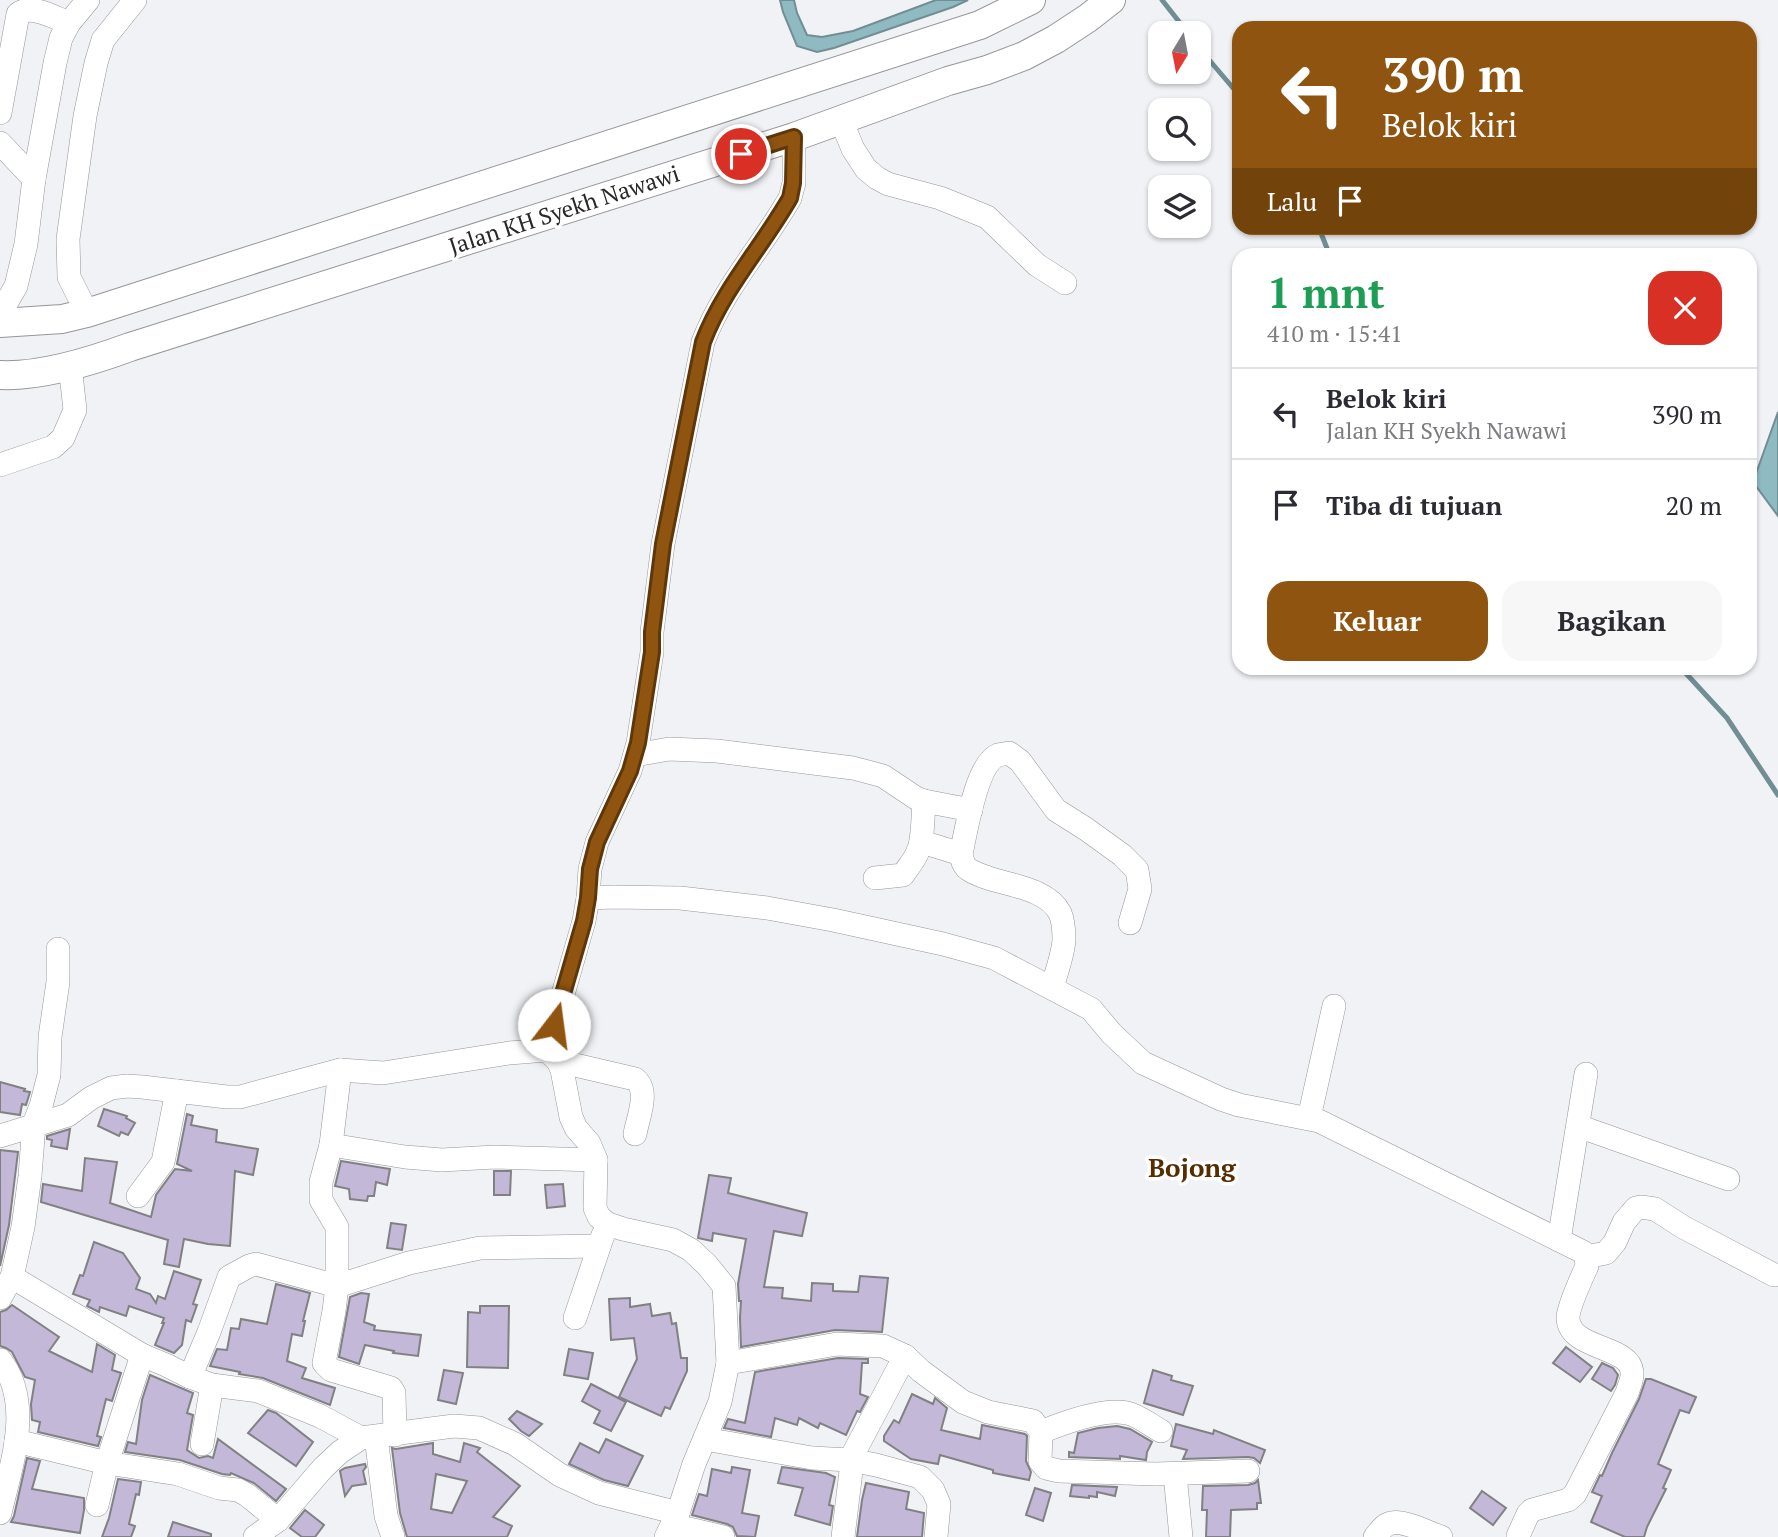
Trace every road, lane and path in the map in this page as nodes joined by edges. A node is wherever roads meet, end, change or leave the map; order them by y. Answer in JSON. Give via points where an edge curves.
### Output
{"nodes":[{"id":1,"x":88,"y":0,"type":"edge"},
{"id":2,"x":135,"y":0,"type":"edge"},
{"id":3,"x":1031,"y":0,"type":"edge"},
{"id":4,"x":1111,"y":0,"type":"edge"},
{"id":5,"x":69,"y":23,"type":"junction"},
{"id":6,"x":3,"y":73,"type":"edge"},
{"id":7,"x":0,"y":113,"type":"edge"},
{"id":8,"x":841,"y":120,"type":"junction"},
{"id":9,"x":794,"y":137,"type":"junction"},
{"id":10,"x":0,"y":143,"type":"edge"},
{"id":11,"x":34,"y":179,"type":"junction"},
{"id":12,"x":1065,"y":283,"type":"dead end"},
{"id":13,"x":87,"y":313,"type":"junction"},
{"id":14,"x":0,"y":314,"type":"edge"},
{"id":15,"x":0,"y":323,"type":"edge"},
{"id":16,"x":70,"y":365,"type":"junction"},
{"id":17,"x":0,"y":375,"type":"edge"},
{"id":18,"x":0,"y":465,"type":"edge"},
{"id":19,"x":635,"y":755,"type":"junction"},
{"id":20,"x":925,"y":801,"type":"junction"},
{"id":21,"x":971,"y":810,"type":"junction"},
{"id":22,"x":922,"y":842,"type":"junction"},
{"id":23,"x":961,"y":854,"type":"junction"},
{"id":24,"x":875,"y":878,"type":"dead end"},
{"id":25,"x":588,"y":898,"type":"junction"},
{"id":26,"x":1130,"y":923,"type":"dead end"},
{"id":27,"x":58,"y":949,"type":"dead end"},
{"id":28,"x":1052,"y":988,"type":"junction"},
{"id":29,"x":1334,"y":1006,"type":"dead end"},
{"id":30,"x":552,"y":1055,"type":"junction"},
{"id":31,"x":340,"y":1070,"type":"junction"},
{"id":32,"x":1586,"y":1074,"type":"dead end"},
{"id":33,"x":177,"y":1091,"type":"junction"},
{"id":34,"x":1309,"y":1118,"type":"junction"},
{"id":35,"x":34,"y":1125,"type":"junction"},
{"id":36,"x":1577,"y":1126,"type":"junction"},
{"id":37,"x":635,"y":1134,"type":"dead end"},
{"id":38,"x":0,"y":1136,"type":"edge"},
{"id":39,"x":331,"y":1145,"type":"junction"},
{"id":40,"x":596,"y":1160,"type":"junction"},
{"id":41,"x":1728,"y":1179,"type":"dead end"},
{"id":42,"x":138,"y":1196,"type":"dead end"},
{"id":43,"x":608,"y":1224,"type":"junction"},
{"id":44,"x":1559,"y":1240,"type":"junction"},
{"id":45,"x":599,"y":1247,"type":"junction"},
{"id":46,"x":1587,"y":1257,"type":"junction"},
{"id":47,"x":1774,"y":1275,"type":"dead end"},
{"id":48,"x":12,"y":1277,"type":"junction"},
{"id":49,"x":337,"y":1286,"type":"junction"},
{"id":50,"x":0,"y":1298,"type":"edge"},
{"id":51,"x":575,"y":1318,"type":"dead end"},
{"id":52,"x":142,"y":1355,"type":"junction"},
{"id":53,"x":905,"y":1356,"type":"junction"},
{"id":54,"x":0,"y":1360,"type":"edge"},
{"id":55,"x":728,"y":1363,"type":"junction"},
{"id":56,"x":190,"y":1377,"type":"junction"},
{"id":57,"x":212,"y":1385,"type":"junction"},
{"id":58,"x":1161,"y":1431,"type":"dead end"},
{"id":59,"x":1041,"y":1432,"type":"junction"},
{"id":60,"x":377,"y":1437,"type":"junction"},
{"id":61,"x":705,"y":1439,"type":"junction"},
{"id":62,"x":16,"y":1441,"type":"junction"},
{"id":63,"x":202,"y":1444,"type":"dead end"},
{"id":64,"x":850,"y":1460,"type":"junction"},
{"id":65,"x":107,"y":1463,"type":"junction"},
{"id":66,"x":1248,"y":1471,"type":"dead end"},
{"id":67,"x":1175,"y":1474,"type":"junction"},
{"id":68,"x":97,"y":1505,"type":"dead end"},
{"id":69,"x":0,"y":1513,"type":"edge"},
{"id":70,"x":278,"y":1520,"type":"junction"},
{"id":71,"x":672,"y":1525,"type":"edge"},
{"id":72,"x":255,"y":1537,"type":"edge"},
{"id":73,"x":393,"y":1537,"type":"edge"},
{"id":74,"x":723,"y":1537,"type":"edge"},
{"id":75,"x":843,"y":1537,"type":"edge"},
{"id":76,"x":936,"y":1537,"type":"edge"},
{"id":77,"x":1181,"y":1537,"type":"edge"},
{"id":78,"x":1375,"y":1537,"type":"edge"},
{"id":79,"x":1441,"y":1537,"type":"edge"},
{"id":80,"x":1517,"y":1537,"type":"edge"},
{"id":81,"x":1539,"y":1537,"type":"edge"}],
"edges":[{"from":1,"to":5,"type":"street"},
{"from":2,"to":13,"type":"street","via":[[103,40],[85,116],[68,239],[69,277]]},
{"from":3,"to":13,"type":"main road","name":"Jalan KH Syekh Nawawi","via":[[980,26]]},
{"from":4,"to":8,"type":"main road","name":"Jalan KH Syekh Nawawi","via":[[1024,56]]},
{"from":5,"to":6,"type":"street","via":[[22,11],[16,18]]},
{"from":5,"to":11,"type":"street","via":[[55,63]]},
{"from":6,"to":7,"type":"street"},
{"from":8,"to":9,"type":"main road","name":"Jalan KH Syekh Nawawi"},
{"from":8,"to":12,"type":"street","via":[[853,149],[877,178],[987,217],[1037,265]]},
{"from":9,"to":16,"type":"main road","name":"Jalan KH Syekh Nawawi"},
{"from":9,"to":19,"type":"street","via":[[790,198],[723,300],[703,342],[663,544]]},
{"from":10,"to":11,"type":"street"},
{"from":11,"to":14,"type":"street","via":[[16,286]]},
{"from":13,"to":15,"type":"main road","name":"Jalan KH Syekh Nawawi"},
{"from":16,"to":17,"type":"main road","name":"Jalan KH Syekh Nawawi","via":[[18,376]]},
{"from":16,"to":18,"type":"street","via":[[75,410],[64,438],[53,447]]},
{"from":19,"to":20,"type":"street","via":[[669,749],[717,751],[853,768],[883,776]]},
{"from":19,"to":25,"type":"street","via":[[597,842]]},
{"from":20,"to":21,"type":"street"},
{"from":20,"to":22,"type":"street"},
{"from":21,"to":23,"type":"street"},
{"from":21,"to":26,"type":"street","via":[[985,769],[996,755],[1009,753],[1056,810],[1137,870],[1140,890]]},
{"from":22,"to":23,"type":"street"},
{"from":22,"to":24,"type":"street","via":[[903,875]]},
{"from":23,"to":28,"type":"street","via":[[966,868],[1051,901],[1061,915],[1064,942]]},
{"from":25,"to":28,"type":"street","via":[[680,898],[833,920],[993,958]]},
{"from":25,"to":30,"type":"street"},
{"from":27,"to":35,"type":"street","via":[[49,1076]]},
{"from":28,"to":34,"type":"street","via":[[1091,1009],[1143,1063],[1238,1105]]},
{"from":29,"to":34,"type":"street"},
{"from":30,"to":31,"type":"street","via":[[509,1053],[383,1073]]},
{"from":30,"to":37,"type":"street","via":[[641,1084]]},
{"from":30,"to":40,"type":"street","via":[[562,1070],[571,1117]]},
{"from":31,"to":33,"type":"street","via":[[240,1097]]},
{"from":31,"to":39,"type":"street"},
{"from":32,"to":36,"type":"street"},
{"from":33,"to":35,"type":"street","via":[[111,1088],[68,1115]]},
{"from":33,"to":42,"type":"street","via":[[163,1162]]},
{"from":34,"to":44,"type":"street"},
{"from":35,"to":38,"type":"street"},
{"from":35,"to":48,"type":"street","via":[[23,1227]]},
{"from":36,"to":41,"type":"street"},
{"from":36,"to":44,"type":"street"},
{"from":39,"to":40,"type":"street","via":[[442,1160]]},
{"from":39,"to":49,"type":"street","via":[[321,1200],[337,1227]]},
{"from":40,"to":43,"type":"street","via":[[595,1208]]},
{"from":43,"to":45,"type":"street"},
{"from":43,"to":55,"type":"street","via":[[673,1240],[707,1265],[724,1286]]},
{"from":44,"to":46,"type":"street"},
{"from":45,"to":49,"type":"street","via":[[480,1248],[409,1263]]},
{"from":45,"to":51,"type":"street"},
{"from":46,"to":47,"type":"street","via":[[1606,1253],[1636,1208],[1656,1209]]},
{"from":46,"to":80,"type":"street","via":[[1568,1316],[1571,1329],[1626,1359],[1632,1376],[1575,1494],[1532,1510]]},
{"from":48,"to":50,"type":"street"},
{"from":48,"to":52,"type":"street"},
{"from":49,"to":56,"type":"street","via":[[256,1264],[229,1277]]},
{"from":49,"to":60,"type":"street","via":[[324,1363],[331,1370],[391,1388],[394,1393]]},
{"from":52,"to":56,"type":"street"},
{"from":52,"to":65,"type":"street"},
{"from":53,"to":55,"type":"street","via":[[883,1346],[837,1344]]},
{"from":53,"to":59,"type":"street","via":[[963,1402],[1033,1421]]},
{"from":53,"to":64,"type":"street"},
{"from":54,"to":62,"type":"street","via":[[12,1379],[17,1404]]},
{"from":55,"to":61,"type":"street","via":[[720,1402]]},
{"from":56,"to":57,"type":"street"},
{"from":57,"to":60,"type":"street","via":[[258,1391]]},
{"from":57,"to":63,"type":"street"},
{"from":58,"to":59,"type":"street","via":[[1129,1413],[1112,1412]]},
{"from":59,"to":67,"type":"street","via":[[1040,1461],[1046,1468]]},
{"from":60,"to":70,"type":"street","via":[[340,1452]]},
{"from":60,"to":71,"type":"street","via":[[454,1426],[479,1428],[515,1444],[560,1475]]},
{"from":60,"to":73,"type":"street","via":[[386,1516]]},
{"from":61,"to":64,"type":"street"},
{"from":61,"to":71,"type":"street"},
{"from":62,"to":65,"type":"street"},
{"from":62,"to":69,"type":"street"},
{"from":64,"to":75,"type":"street"},
{"from":64,"to":76,"type":"street","via":[[920,1477],[939,1504]]},
{"from":65,"to":68,"type":"street"},
{"from":65,"to":70,"type":"street","via":[[178,1474],[237,1490]]},
{"from":66,"to":67,"type":"street"},
{"from":67,"to":77,"type":"street"},
{"from":70,"to":72,"type":"street"},
{"from":71,"to":74,"type":"street"},
{"from":78,"to":79,"type":"street","via":[[1393,1522]]},
{"from":80,"to":81,"type":"street"}]}
